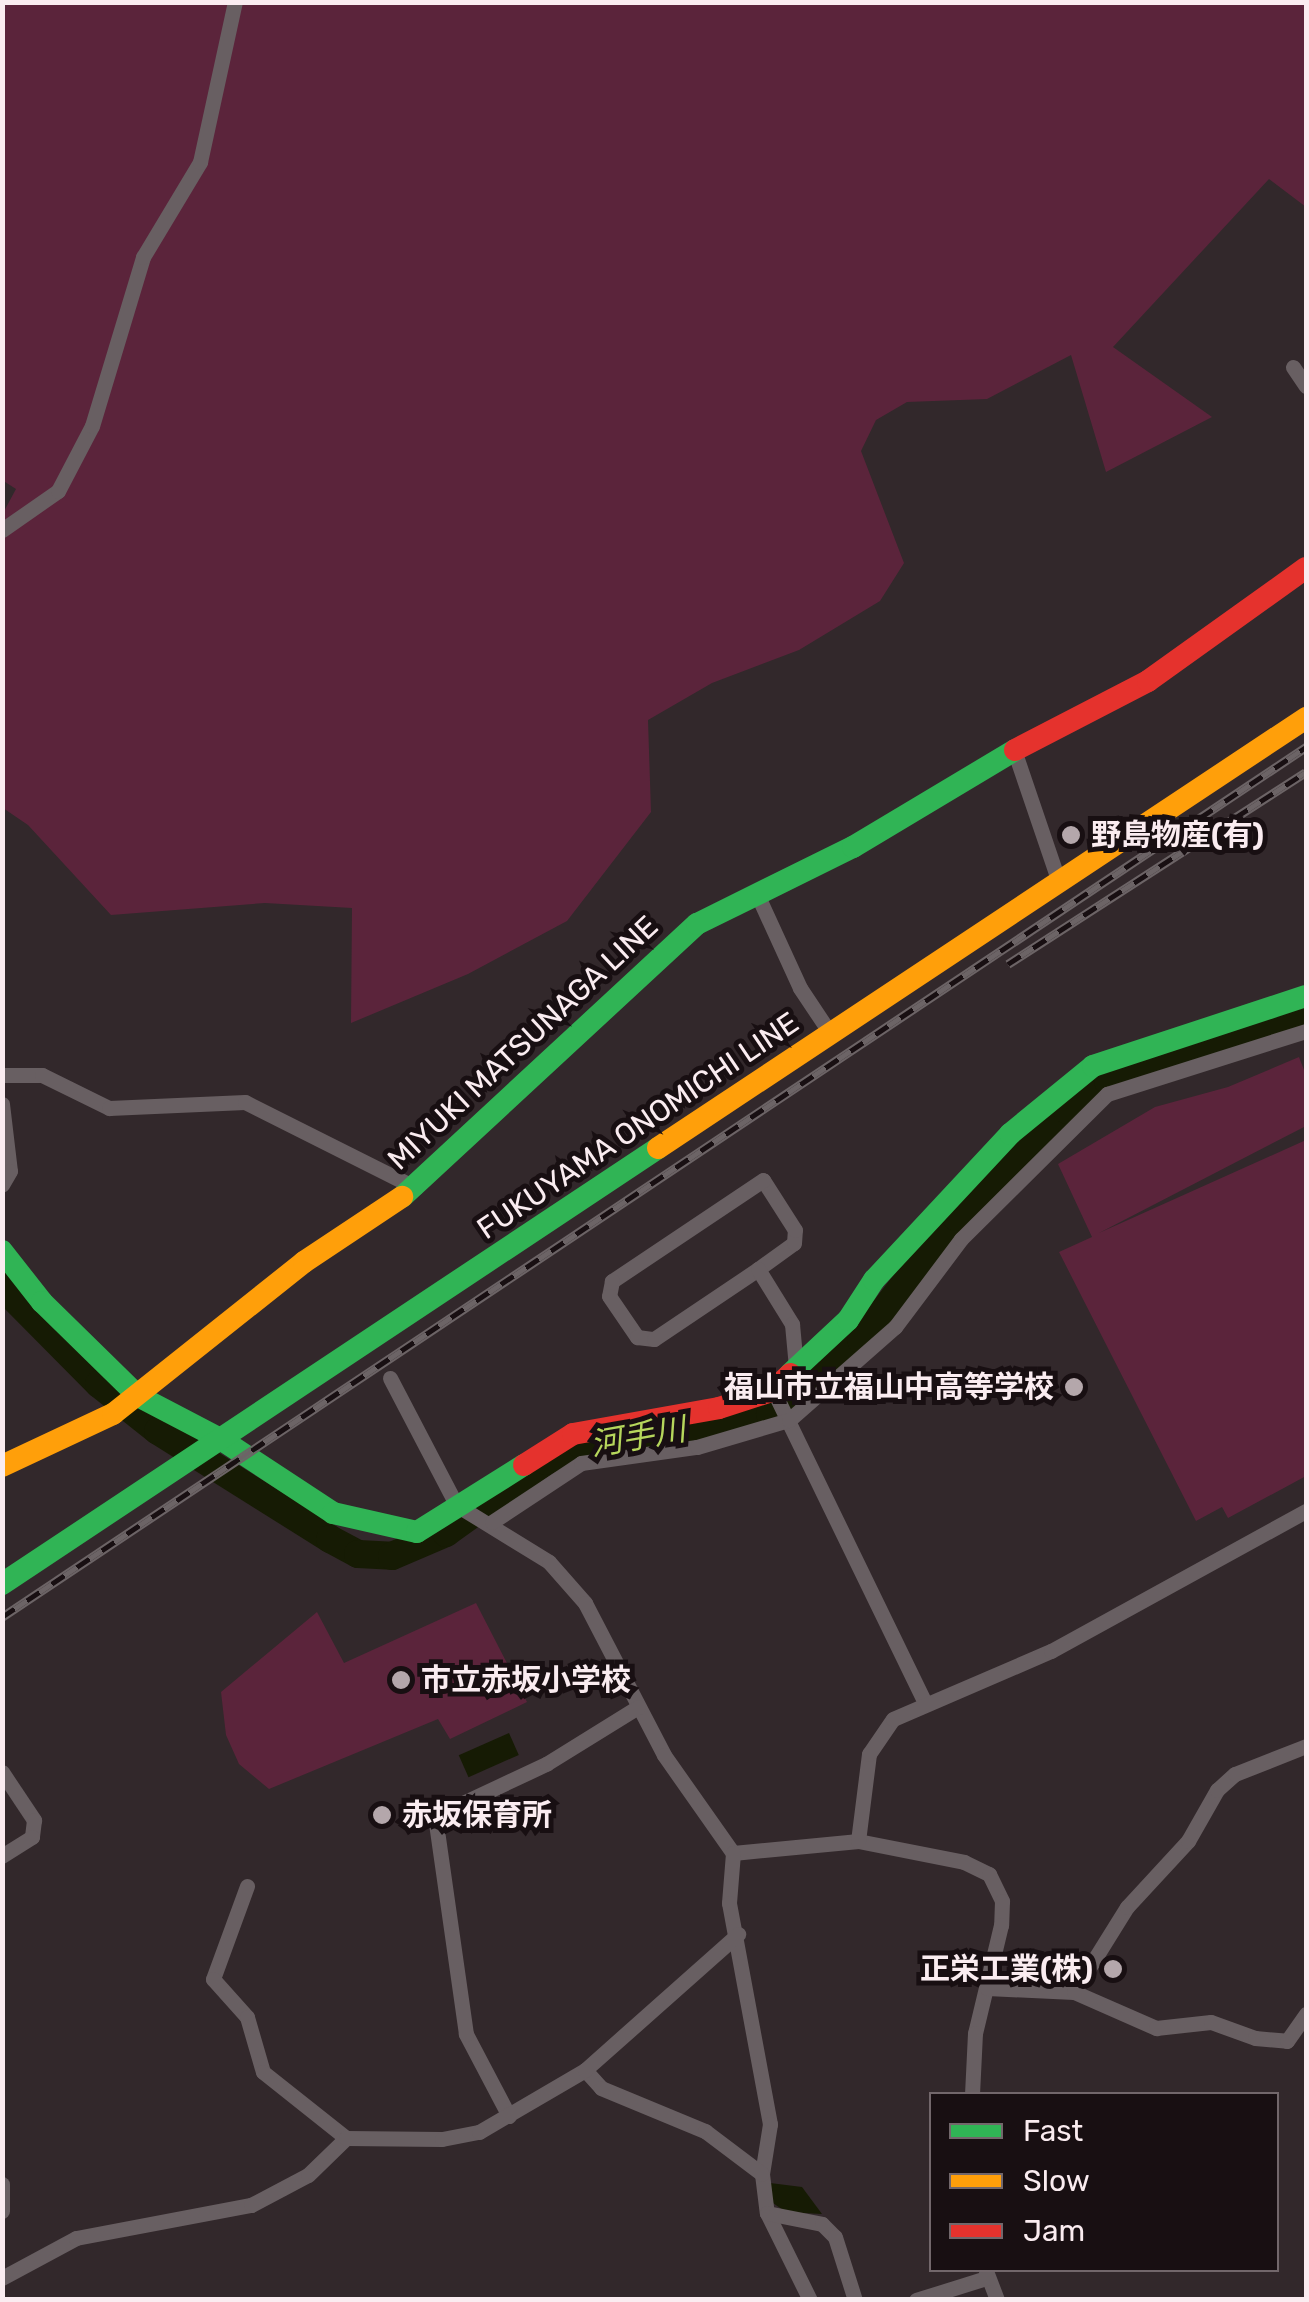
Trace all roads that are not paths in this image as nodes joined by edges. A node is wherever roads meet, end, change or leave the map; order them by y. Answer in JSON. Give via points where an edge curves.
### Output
{"nodes":[{"id":1,"x":235,"y":2,"type":"edge"},
{"id":2,"x":1293,"y":367,"type":"dead end"},
{"id":3,"x":1306,"y":386,"type":"edge"},
{"id":4,"x":2,"y":530,"type":"edge"},
{"id":5,"x":1306,"y":568,"type":"edge"},
{"id":6,"x":1306,"y":718,"type":"edge"},
{"id":7,"x":1014,"y":750,"type":"junction"},
{"id":8,"x":1059,"y":882,"type":"junction"},
{"id":9,"x":757,"y":894,"type":"junction"},
{"id":10,"x":1306,"y":996,"type":"edge"},
{"id":11,"x":1306,"y":1031,"type":"edge"},
{"id":12,"x":830,"y":1033,"type":"junction"},
{"id":13,"x":2,"y":1075,"type":"edge"},
{"id":14,"x":2,"y":1104,"type":"edge"},
{"id":15,"x":2,"y":1185,"type":"edge"},
{"id":16,"x":416,"y":1188,"type":"junction"},
{"id":17,"x":2,"y":1251,"type":"edge"},
{"id":18,"x":758,"y":1269,"type":"junction"},
{"id":19,"x":796,"y":1367,"type":"junction"},
{"id":20,"x":390,"y":1378,"type":"dead end"},
{"id":21,"x":774,"y":1392,"type":"junction"},
{"id":22,"x":130,"y":1402,"type":"junction"},
{"id":23,"x":788,"y":1418,"type":"junction"},
{"id":24,"x":217,"y":1444,"type":"junction"},
{"id":25,"x":2,"y":1466,"type":"edge"},
{"id":26,"x":460,"y":1507,"type":"junction"},
{"id":27,"x":1306,"y":1511,"type":"edge"},
{"id":28,"x":489,"y":1521,"type":"junction"},
{"id":29,"x":2,"y":1584,"type":"edge"},
{"id":30,"x":924,"y":1703,"type":"junction"},
{"id":31,"x":638,"y":1708,"type":"junction"},
{"id":32,"x":1306,"y":1746,"type":"edge"},
{"id":33,"x":2,"y":1772,"type":"edge"},
{"id":34,"x":858,"y":1841,"type":"junction"},
{"id":35,"x":733,"y":1852,"type":"junction"},
{"id":36,"x":2,"y":1856,"type":"edge"},
{"id":37,"x":247,"y":1886,"type":"dead end"},
{"id":38,"x":738,"y":1934,"type":"junction"},
{"id":39,"x":986,"y":1988,"type":"junction"},
{"id":40,"x":1074,"y":1992,"type":"junction"},
{"id":41,"x":1306,"y":2014,"type":"edge"},
{"id":42,"x":585,"y":2070,"type":"junction"},
{"id":43,"x":972,"y":2092,"type":"edge"},
{"id":44,"x":509,"y":2116,"type":"junction"},
{"id":45,"x":346,"y":2138,"type":"junction"},
{"id":46,"x":762,"y":2174,"type":"junction"},
{"id":47,"x":2,"y":2184,"type":"edge"},
{"id":48,"x":2,"y":2211,"type":"edge"},
{"id":49,"x":767,"y":2213,"type":"junction"},
{"id":50,"x":986,"y":2274,"type":"edge"},
{"id":51,"x":2,"y":2278,"type":"edge"},
{"id":52,"x":810,"y":2300,"type":"edge"},
{"id":53,"x":854,"y":2300,"type":"edge"},
{"id":54,"x":916,"y":2300,"type":"edge"},
{"id":55,"x":997,"y":2300,"type":"edge"}],
"edges":[{"from":1,"to":4,"type":"street","via":[[200,162],[143,257],[92,426],[58,491]]},
{"from":2,"to":3,"type":"street"},
{"from":5,"to":7,"type":"main road","name":"MIYUKI MATSUNAGA LINE","via":[[1148,681]]},
{"from":6,"to":8,"type":"main road","name":"FUKUYAMA ONOMICHI LINE"},
{"from":7,"to":8,"type":"street"},
{"from":7,"to":9,"type":"main road","name":"MIYUKI MATSUNAGA LINE","via":[[853,847]]},
{"from":8,"to":12,"type":"main road","name":"FUKUYAMA ONOMICHI LINE"},
{"from":9,"to":12,"type":"street","via":[[800,988]]},
{"from":9,"to":16,"type":"main road","name":"MIYUKI MATSUNAGA LINE","via":[[697,924],[665,949]]},
{"from":10,"to":19,"type":"main road","via":[[1093,1066],[1010,1134],[874,1280],[848,1320]]},
{"from":11,"to":23,"type":"street","via":[[1107,1094],[960,1239],[895,1327]]},
{"from":12,"to":24,"type":"main road","name":"FUKUYAMA ONOMICHI LINE"},
{"from":13,"to":16,"type":"street","via":[[42,1075],[108,1108],[245,1102]]},
{"from":14,"to":15,"type":"street","via":[[10,1171]]},
{"from":16,"to":22,"type":"main road","name":"MIYUKI MATSUNAGA LINE","via":[[304,1262]]},
{"from":17,"to":22,"type":"main road"},
{"from":18,"to":18,"type":"street","via":[[654,1339],[637,1337],[609,1296],[612,1281],[762,1180],[795,1230],[794,1243]]},
{"from":18,"to":19,"type":"street","via":[[792,1324]]},
{"from":19,"to":21,"type":"main road"},
{"from":20,"to":26,"type":"street"},
{"from":21,"to":23,"type":"street"},
{"from":21,"to":26,"type":"main road","via":[[574,1434]]},
{"from":22,"to":24,"type":"main road"},
{"from":22,"to":25,"type":"main road","name":"MIYUKI MATSUNAGA LINE"},
{"from":23,"to":28,"type":"street","via":[[698,1447],[581,1463]]},
{"from":23,"to":30,"type":"street"},
{"from":24,"to":26,"type":"main road","via":[[333,1513],[373,1527],[417,1532]]},
{"from":24,"to":29,"type":"main road","name":"FUKUYAMA ONOMICHI LINE"},
{"from":26,"to":28,"type":"street"},
{"from":27,"to":30,"type":"street","via":[[1051,1651]]},
{"from":28,"to":31,"type":"street","via":[[550,1562],[586,1603]]},
{"from":30,"to":34,"type":"street","via":[[877,1735]]},
{"from":31,"to":35,"type":"street"},
{"from":31,"to":44,"type":"street","via":[[546,1764],[436,1816],[466,2034]]},
{"from":32,"to":40,"type":"street","via":[[1234,1774],[1218,1790],[1170,1866],[1110,1931]]},
{"from":33,"to":36,"type":"street","via":[[34,1820],[34,1831]]},
{"from":34,"to":35,"type":"street"},
{"from":34,"to":39,"type":"street","via":[[964,1862],[988,1874],[1002,1901]]},
{"from":35,"to":38,"type":"street","via":[[726,1872]]},
{"from":37,"to":45,"type":"street","via":[[213,1979],[247,2017],[263,2072]]},
{"from":38,"to":42,"type":"street"},
{"from":38,"to":46,"type":"street","via":[[770,2124]]},
{"from":39,"to":40,"type":"street"},
{"from":39,"to":43,"type":"street","via":[[974,2033]]},
{"from":40,"to":41,"type":"street","via":[[1156,2028],[1211,2022],[1271,2039],[1287,2040]]},
{"from":42,"to":44,"type":"street"},
{"from":42,"to":46,"type":"street","via":[[601,2088],[705,2131]]},
{"from":44,"to":45,"type":"street","via":[[479,2132],[442,2139]]},
{"from":45,"to":51,"type":"street","via":[[308,2175],[251,2205],[76,2238]]},
{"from":46,"to":49,"type":"street"},
{"from":47,"to":48,"type":"street"},
{"from":49,"to":52,"type":"street"},
{"from":49,"to":53,"type":"street","via":[[822,2224],[835,2237]]},
{"from":50,"to":54,"type":"street"},
{"from":50,"to":55,"type":"street"}]}
